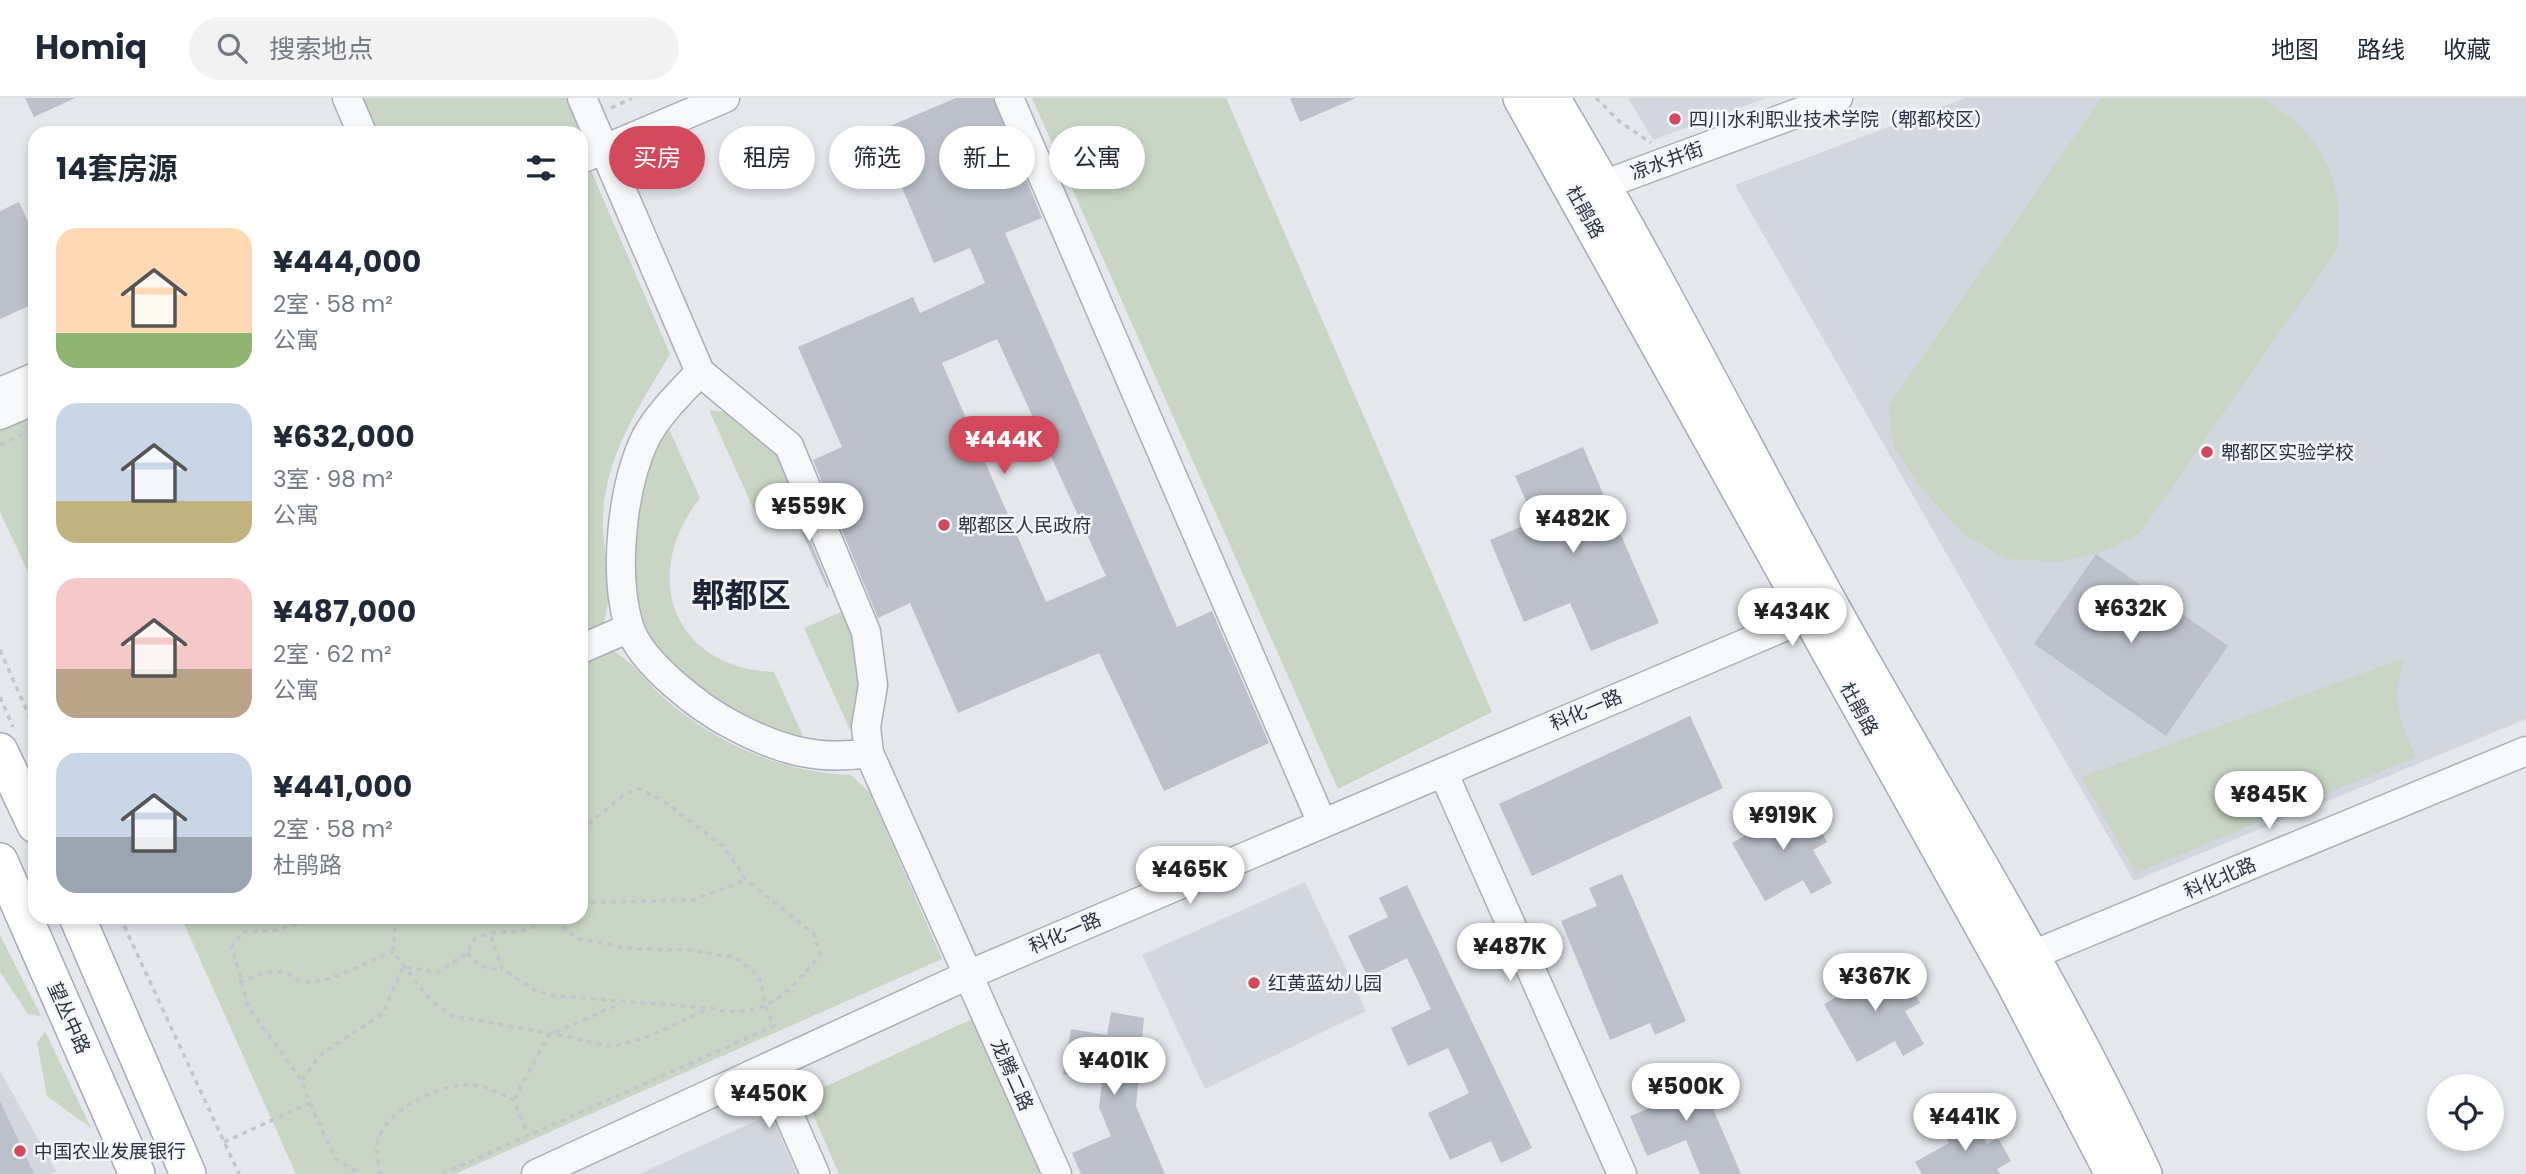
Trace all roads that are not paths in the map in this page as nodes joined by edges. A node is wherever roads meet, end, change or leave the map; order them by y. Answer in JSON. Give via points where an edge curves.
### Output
{"nodes":[{"id":1,"x":347,"y":98,"type":"edge"},
{"id":2,"x":582,"y":98,"type":"edge"},
{"id":3,"x":692,"y":98,"type":"edge"},
{"id":4,"x":725,"y":98,"type":"edge"},
{"id":5,"x":1009,"y":98,"type":"edge"},
{"id":6,"x":1521,"y":98,"type":"edge"},
{"id":7,"x":1552,"y":98,"type":"edge"},
{"id":8,"x":1838,"y":98,"type":"edge"},
{"id":9,"x":359,"y":126,"type":"edge"},
{"id":10,"x":587,"y":126,"type":"edge"},
{"id":11,"x":591,"y":148,"type":"edge"},
{"id":12,"x":1589,"y":190,"type":"junction"},
{"id":13,"x":701,"y":372,"type":"junction"},
{"id":14,"x":28,"y":380,"type":"edge"},
{"id":15,"x":0,"y":392,"type":"edge"},
{"id":16,"x":28,"y":403,"type":"edge"},
{"id":17,"x":0,"y":415,"type":"edge"},
{"id":18,"x":1819,"y":611,"type":"junction"},
{"id":19,"x":629,"y":628,"type":"junction"},
{"id":20,"x":588,"y":646,"type":"edge"},
{"id":21,"x":0,"y":751,"type":"edge"},
{"id":22,"x":2526,"y":751,"type":"edge"},
{"id":23,"x":869,"y":753,"type":"junction"},
{"id":24,"x":1443,"y":772,"type":"junction"},
{"id":25,"x":28,"y":810,"type":"edge"},
{"id":26,"x":1322,"y":823,"type":"junction"},
{"id":27,"x":0,"y":861,"type":"edge"},
{"id":28,"x":80,"y":924,"type":"edge"},
{"id":29,"x":2031,"y":956,"type":"junction"},
{"id":30,"x":968,"y":975,"type":"junction"},
{"id":31,"x":768,"y":1067,"type":"junction"},
{"id":32,"x":137,"y":1174,"type":"edge"},
{"id":33,"x":188,"y":1174,"type":"edge"},
{"id":34,"x":536,"y":1174,"type":"edge"},
{"id":35,"x":815,"y":1174,"type":"edge"},
{"id":36,"x":1057,"y":1174,"type":"edge"},
{"id":37,"x":1622,"y":1174,"type":"edge"},
{"id":38,"x":2113,"y":1174,"type":"edge"},
{"id":39,"x":2144,"y":1174,"type":"edge"}],
"edges":[{"from":1,"to":9,"type":"street"},
{"from":2,"to":10,"type":"street"},
{"from":3,"to":11,"type":"street"},
{"from":4,"to":11,"type":"street"},
{"from":5,"to":26,"type":"street"},
{"from":6,"to":12,"type":"main road","name":"杜鹃路"},
{"from":7,"to":12,"type":"main road","name":"杜鹃路"},
{"from":8,"to":12,"type":"street","name":"凉水井街"},
{"from":11,"to":13,"type":"street"},
{"from":12,"to":18,"type":"main road","name":"杜鹃路"},
{"from":13,"to":19,"type":"street","via":[[647,436],[632,475],[623,529],[623,587]]},
{"from":13,"to":23,"type":"street","via":[[789,446],[866,632],[873,685],[866,727]]},
{"from":14,"to":15,"type":"street"},
{"from":16,"to":17,"type":"street"},
{"from":18,"to":24,"type":"street","name":"科化一路"},
{"from":18,"to":29,"type":"main road","name":"杜鹃路"},
{"from":18,"to":38,"type":"main road","name":"杜鹃路"},
{"from":19,"to":20,"type":"street"},
{"from":19,"to":23,"type":"street","via":[[653,663],[687,695],[732,725],[763,741],[808,755],[838,758]]},
{"from":21,"to":25,"type":"main road"},
{"from":22,"to":29,"type":"street","name":"科化北路"},
{"from":23,"to":30,"type":"street","name":"龙腾二路"},
{"from":24,"to":26,"type":"street","name":"科化一路"},
{"from":24,"to":37,"type":"street"},
{"from":26,"to":30,"type":"street","name":"科化一路"},
{"from":27,"to":32,"type":"main road","name":"望丛中路"},
{"from":28,"to":33,"type":"main road"},
{"from":29,"to":39,"type":"main road","name":"杜鹃路"},
{"from":30,"to":31,"type":"street","name":"科化一路"},
{"from":30,"to":36,"type":"street","name":"龙腾二路"},
{"from":31,"to":34,"type":"street","name":"科化一路"},
{"from":31,"to":35,"type":"street"}]}
